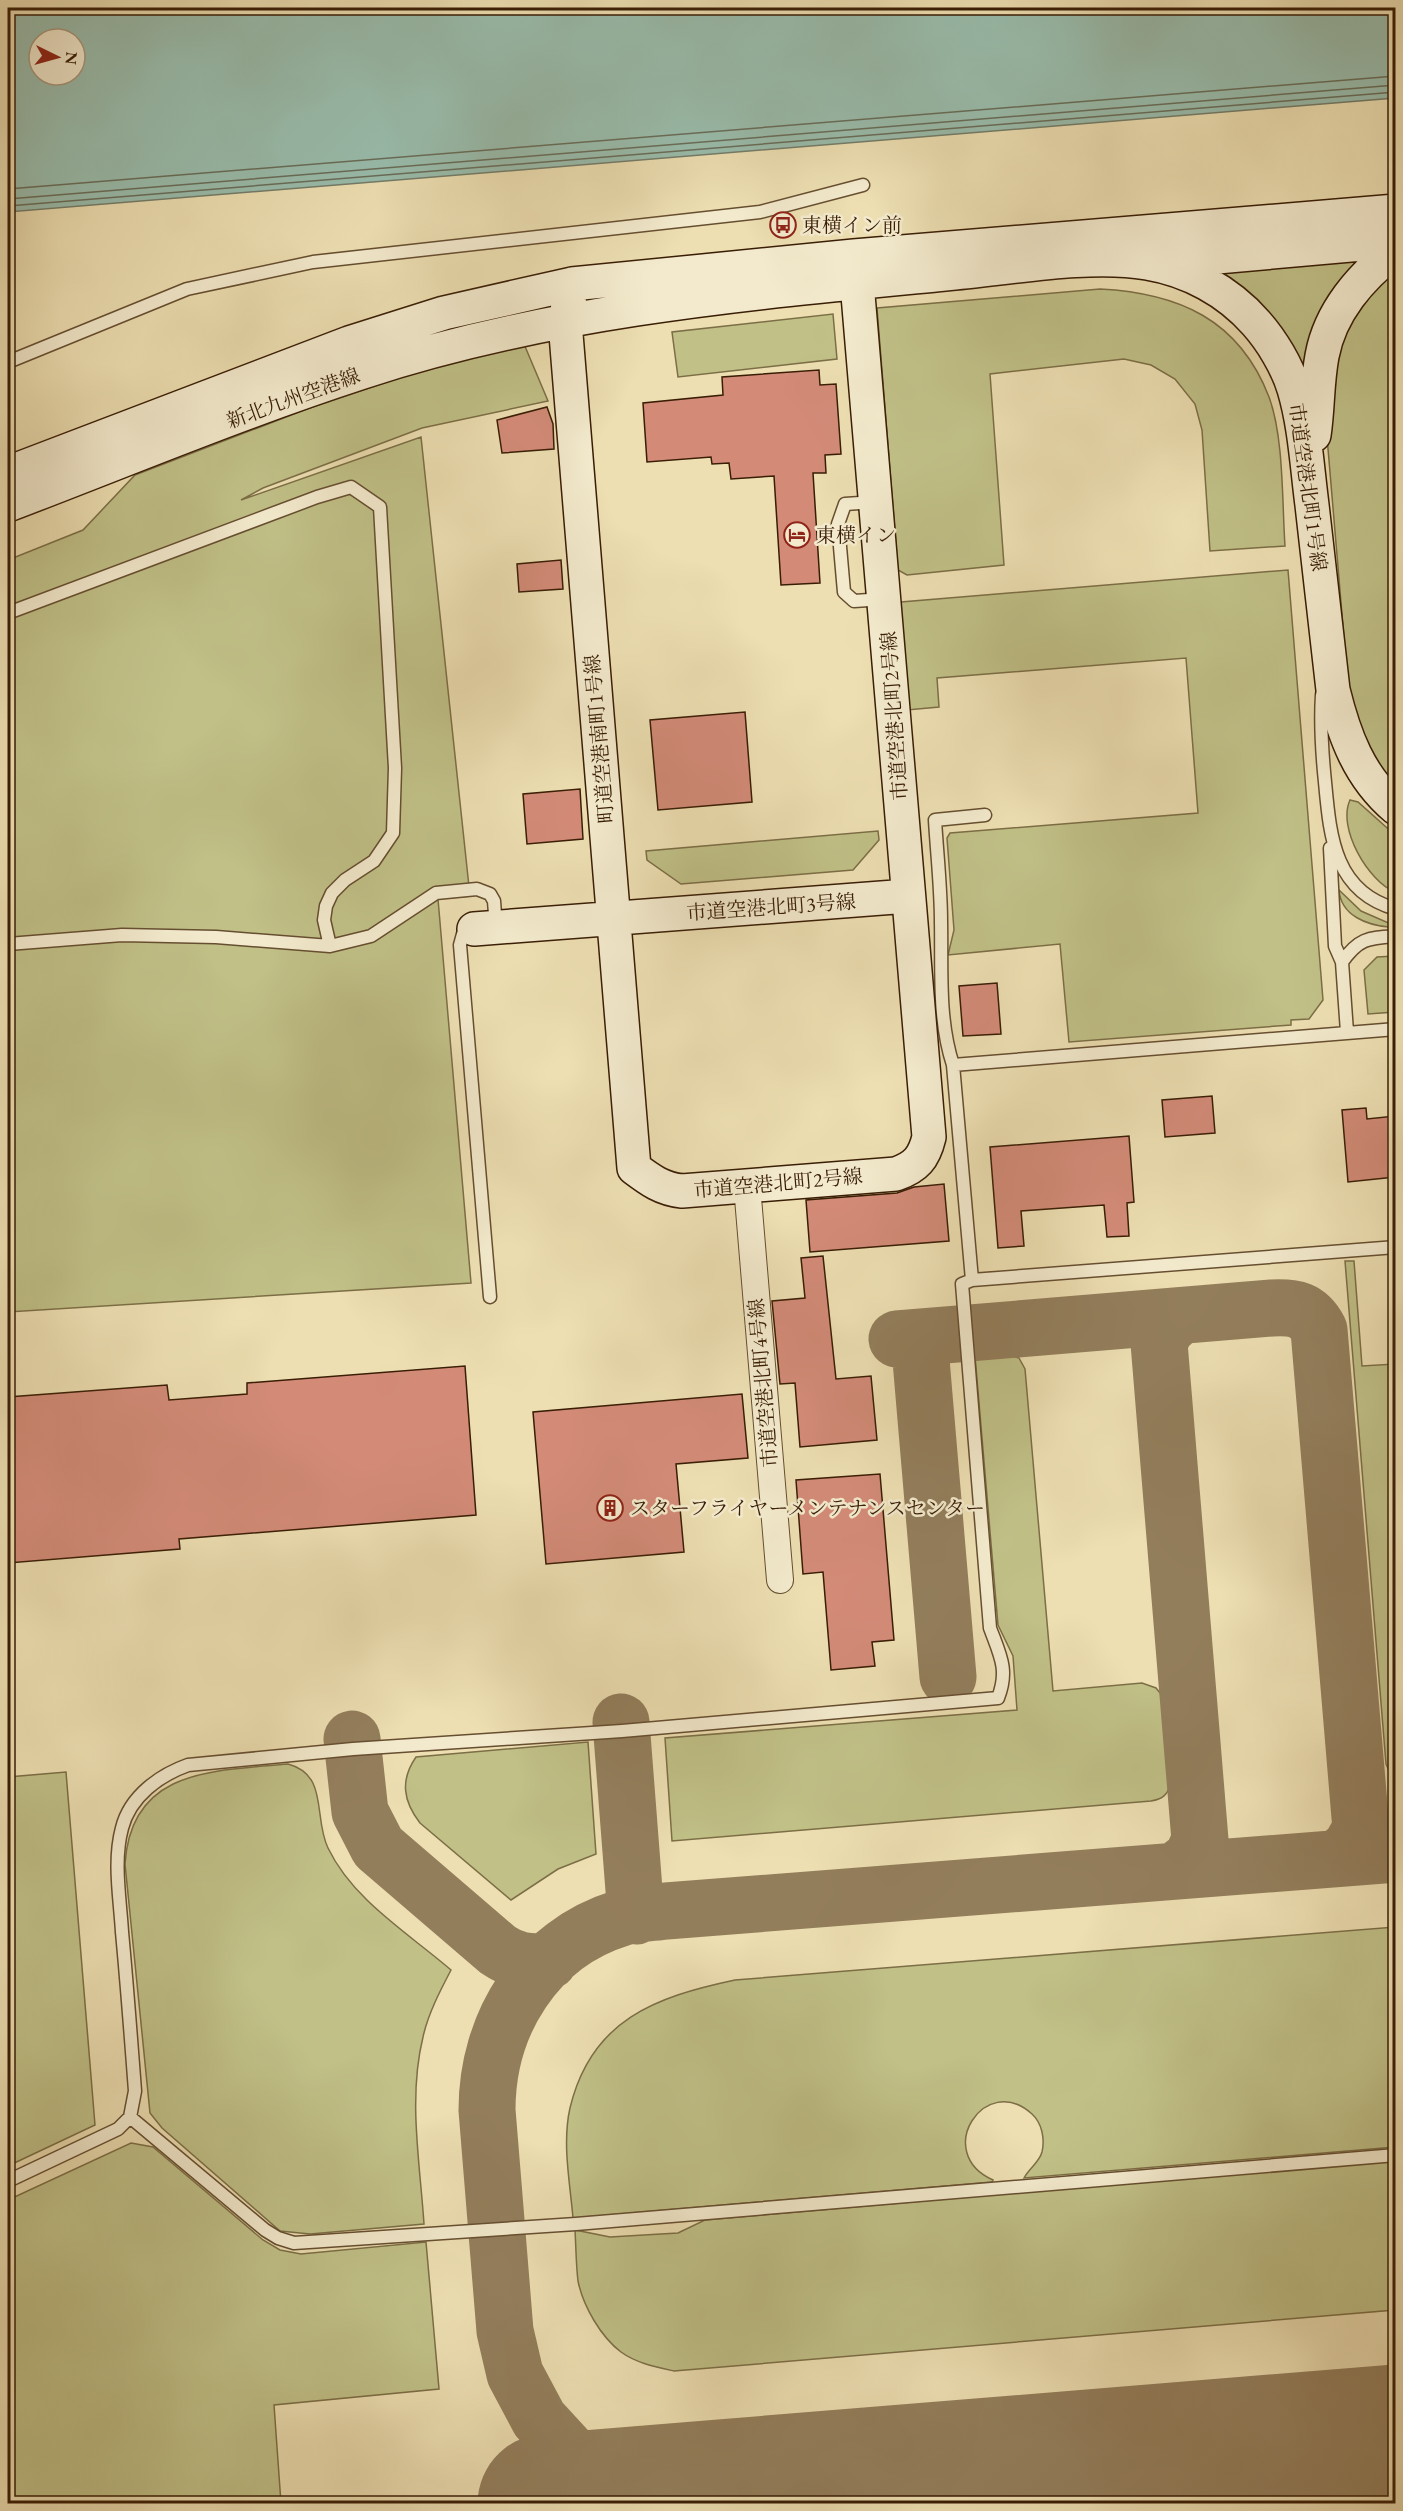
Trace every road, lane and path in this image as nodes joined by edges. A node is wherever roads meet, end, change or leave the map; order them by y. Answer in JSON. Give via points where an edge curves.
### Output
{"nodes":[{"id":1,"x":863,"y":185,"type":"dead end"},
{"id":2,"x":1395,"y":211,"type":"edge"},
{"id":3,"x":1395,"y":241,"type":"edge"},
{"id":4,"x":1395,"y":250,"type":"edge"},
{"id":5,"x":1148,"y":263,"type":"junction"},
{"id":6,"x":856,"y":269,"type":"junction"},
{"id":7,"x":572,"y":284,"type":"junction"},
{"id":8,"x":576,"y":320,"type":"junction"},
{"id":9,"x":8,"y":362,"type":"edge"},
{"id":10,"x":8,"y":473,"type":"edge"},
{"id":11,"x":1308,"y":475,"type":"junction"},
{"id":12,"x":8,"y":505,"type":"edge"},
{"id":13,"x":8,"y":613,"type":"edge"},
{"id":14,"x":1326,"y":630,"type":"junction"},
{"id":15,"x":1395,"y":808,"type":"edge"},
{"id":16,"x":985,"y":815,"type":"dead end"},
{"id":17,"x":1329,"y":832,"type":"junction"},
{"id":18,"x":908,"y":896,"type":"junction"},
{"id":19,"x":1395,"y":909,"type":"edge"},
{"id":20,"x":623,"y":918,"type":"junction"},
{"id":21,"x":485,"y":929,"type":"junction"},
{"id":22,"x":1395,"y":936,"type":"edge"},
{"id":23,"x":8,"y":944,"type":"edge"},
{"id":24,"x":330,"y":946,"type":"junction"},
{"id":25,"x":1342,"y":962,"type":"junction"},
{"id":26,"x":1395,"y":1029,"type":"edge"},
{"id":27,"x":1347,"y":1032,"type":"junction"},
{"id":28,"x":953,"y":1065,"type":"junction"},
{"id":29,"x":747,"y":1186,"type":"junction"},
{"id":30,"x":1395,"y":1247,"type":"edge"},
{"id":31,"x":972,"y":1280,"type":"junction"},
{"id":32,"x":490,"y":1297,"type":"dead end"},
{"id":33,"x":780,"y":1580,"type":"dead end"},
{"id":34,"x":130,"y":2117,"type":"junction"},
{"id":35,"x":1395,"y":2155,"type":"edge"},
{"id":36,"x":8,"y":2181,"type":"edge"}],
"edges":[{"from":1,"to":9,"type":"lane","via":[[760,212],[312,262],[187,289]]},
{"from":2,"to":6,"type":"street"},
{"from":3,"to":5,"type":"street"},
{"from":4,"to":11,"type":"street","via":[[1361,280],[1331,327],[1322,353]]},
{"from":5,"to":6,"type":"street","name":"市道空港北町1号線"},
{"from":5,"to":11,"type":"street","name":"市道空港北町1号線","via":[[1203,281],[1232,299],[1257,324],[1293,385]]},
{"from":6,"to":7,"type":"street","name":"新北九州空港線"},
{"from":6,"to":8,"type":"street","name":"新北九州空港線"},
{"from":6,"to":18,"type":"street","name":"市道空港北町2号線"},
{"from":7,"to":8,"type":"street","name":"市道空港北町2号線"},
{"from":7,"to":10,"type":"street","name":"新北九州空港線","via":[[444,313],[349,343]]},
{"from":8,"to":12,"type":"street","name":"新北九州空港線","via":[[365,371]]},
{"from":8,"to":20,"type":"street","name":"市道空港北町2号線"},
{"from":11,"to":14,"type":"street","name":"市道空港北町1号線"},
{"from":13,"to":24,"type":"lane","via":[[328,493],[351,487],[380,507],[395,768],[393,833],[374,861],[332,893],[324,920]]},
{"from":14,"to":15,"type":"street","name":"市道空港北町1号線","via":[[1333,690],[1353,753],[1369,780]]},
{"from":14,"to":17,"type":"lane","via":[[1320,724]]},
{"from":16,"to":28,"type":"lane","via":[[935,820],[939,955],[947,1047]]},
{"from":17,"to":19,"type":"lane","via":[[1340,862],[1354,884],[1376,902]]},
{"from":17,"to":25,"type":"lane","via":[[1335,946]]},
{"from":18,"to":20,"type":"street","name":"市道空港北町3号線"},
{"from":18,"to":29,"type":"street","name":"市道空港北町2号線","via":[[929,1137],[920,1161],[896,1174]]},
{"from":20,"to":21,"type":"street","name":"市道空港北町3号線"},
{"from":20,"to":29,"type":"street","name":"市道空港北町2号線","via":[[656,1184],[682,1191]]},
{"from":21,"to":24,"type":"lane","via":[[494,901],[490,894],[477,889],[436,893],[371,936]]},
{"from":21,"to":32,"type":"lane","via":[[464,934],[460,945]]},
{"from":22,"to":25,"type":"lane","via":[[1359,942]]},
{"from":23,"to":24,"type":"lane","via":[[122,935]]},
{"from":25,"to":27,"type":"lane"},
{"from":26,"to":27,"type":"lane"},
{"from":27,"to":28,"type":"lane"},
{"from":28,"to":31,"type":"lane"},
{"from":29,"to":33,"type":"street","name":"市道空港北町4号線"},
{"from":30,"to":31,"type":"lane"},
{"from":31,"to":34,"type":"lane","via":[[962,1284],[990,1628],[1005,1682],[998,1698],[634,1730],[353,1749],[188,1765],[167,1772],[149,1785],[130,1809],[122,1827],[118,1857],[135,2091]]},
{"from":34,"to":35,"type":"lane","via":[[265,2230],[294,2243],[588,2223]]},
{"from":34,"to":36,"type":"lane","via":[[118,2129]]}]}
